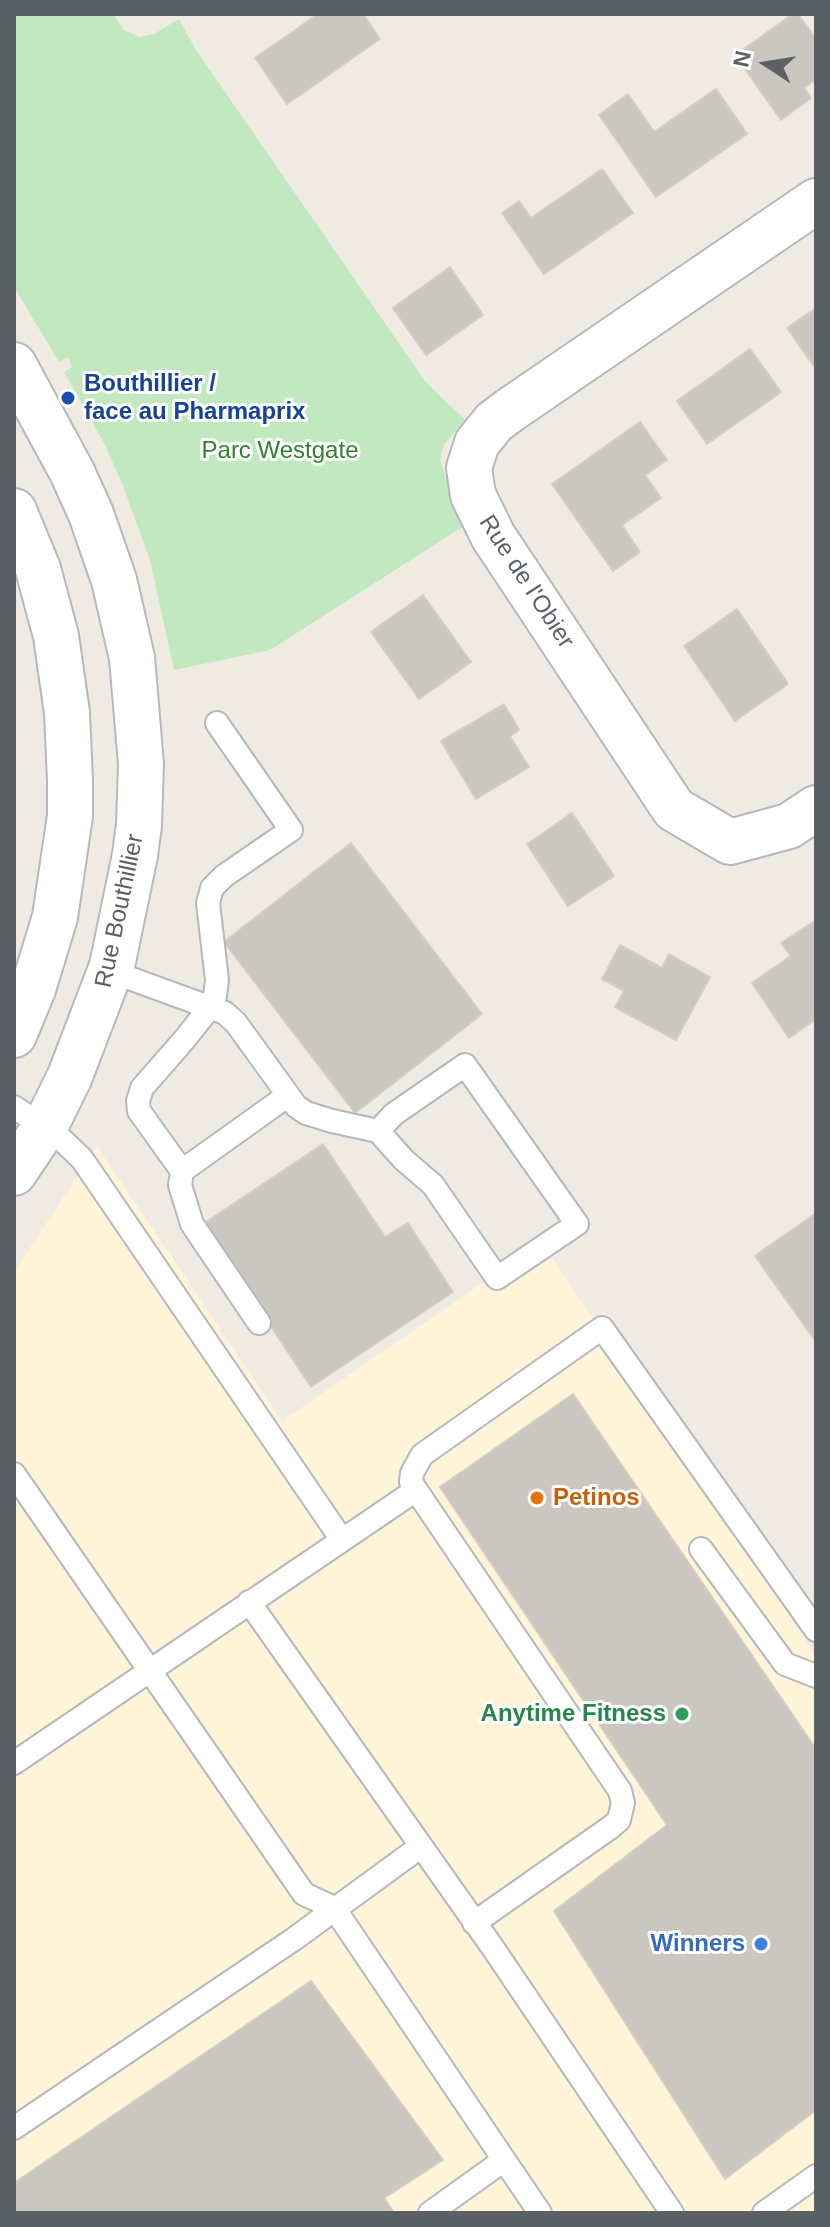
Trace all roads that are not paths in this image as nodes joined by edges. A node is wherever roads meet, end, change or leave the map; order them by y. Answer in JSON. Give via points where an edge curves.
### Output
{"nodes":[{"id":1,"x":816,"y":201,"type":"edge"},
{"id":2,"x":14,"y":365,"type":"edge"},
{"id":3,"x":14,"y":511,"type":"edge"},
{"id":4,"x":217,"y":723,"type":"dead end"},
{"id":5,"x":816,"y":808,"type":"edge"},
{"id":6,"x":110,"y":971,"type":"junction"},
{"id":7,"x":211,"y":1006,"type":"junction"},
{"id":8,"x":14,"y":1035,"type":"edge"},
{"id":9,"x":287,"y":1096,"type":"junction"},
{"id":10,"x":30,"y":1117,"type":"edge"},
{"id":11,"x":378,"y":1131,"type":"junction"},
{"id":12,"x":182,"y":1171,"type":"junction"},
{"id":13,"x":14,"y":1173,"type":"edge"},
{"id":14,"x":259,"y":1323,"type":"dead end"},
{"id":15,"x":14,"y":1474,"type":"edge"},
{"id":16,"x":416,"y":1490,"type":"junction"},
{"id":17,"x":342,"y":1540,"type":"junction"},
{"id":18,"x":701,"y":1549,"type":"dead end"},
{"id":19,"x":249,"y":1602,"type":"junction"},
{"id":20,"x":816,"y":1630,"type":"edge"},
{"id":21,"x":149,"y":1671,"type":"junction"},
{"id":22,"x":816,"y":1676,"type":"edge"},
{"id":23,"x":14,"y":1763,"type":"edge"},
{"id":24,"x":420,"y":1847,"type":"junction"},
{"id":25,"x":334,"y":1908,"type":"junction"},
{"id":26,"x":474,"y":1923,"type":"junction"},
{"id":27,"x":14,"y":2128,"type":"edge"},
{"id":28,"x":504,"y":2160,"type":"junction"},
{"id":29,"x":816,"y":2176,"type":"edge"},
{"id":30,"x":430,"y":2213,"type":"edge"},
{"id":31,"x":540,"y":2213,"type":"edge"},
{"id":32,"x":672,"y":2213,"type":"edge"},
{"id":33,"x":764,"y":2213,"type":"edge"}],
"edges":[{"from":1,"to":5,"type":"street","name":"Rue de l'Obier","via":[[494,422],[477,443],[469,468],[473,495],[493,536],[674,809],[730,842],[789,826]]},
{"from":2,"to":6,"type":"street","name":"Rue Bouthillier","via":[[91,514],[114,580],[132,658],[140,727],[139,825]]},
{"from":3,"to":8,"type":"street","via":[[38,569],[56,636],[70,780],[55,917]]},
{"from":4,"to":7,"type":"lane","via":[[291,830],[212,888],[208,903],[217,980]]},
{"from":6,"to":7,"type":"lane"},
{"from":6,"to":10,"type":"street","name":"Rue Bouthillier","via":[[83,1047]]},
{"from":7,"to":9,"type":"lane","via":[[236,1023]]},
{"from":7,"to":12,"type":"lane","via":[[148,1079],[138,1101],[145,1123]]},
{"from":9,"to":11,"type":"lane","via":[[306,1113]]},
{"from":9,"to":12,"type":"lane"},
{"from":10,"to":13,"type":"street","name":"Rue Bouthillier"},
{"from":10,"to":17,"type":"lane","via":[[82,1159]]},
{"from":11,"to":11,"type":"lane","via":[[433,1185],[497,1278],[577,1224],[465,1065]]},
{"from":12,"to":14,"type":"lane","via":[[180,1185],[192,1224]]},
{"from":15,"to":21,"type":"lane"},
{"from":16,"to":17,"type":"lane"},
{"from":16,"to":20,"type":"lane","via":[[412,1473],[422,1455],[602,1328]]},
{"from":16,"to":26,"type":"lane","via":[[620,1791],[623,1803],[619,1820],[611,1827]]},
{"from":17,"to":19,"type":"lane"},
{"from":18,"to":22,"type":"lane","via":[[785,1664]]},
{"from":19,"to":21,"type":"lane"},
{"from":19,"to":24,"type":"lane"},
{"from":21,"to":23,"type":"lane"},
{"from":21,"to":25,"type":"lane","via":[[304,1894]]},
{"from":24,"to":25,"type":"lane"},
{"from":24,"to":26,"type":"lane"},
{"from":25,"to":27,"type":"lane"},
{"from":25,"to":28,"type":"lane"},
{"from":26,"to":32,"type":"lane"},
{"from":28,"to":30,"type":"lane"},
{"from":28,"to":31,"type":"lane"},
{"from":29,"to":33,"type":"lane"}]}
